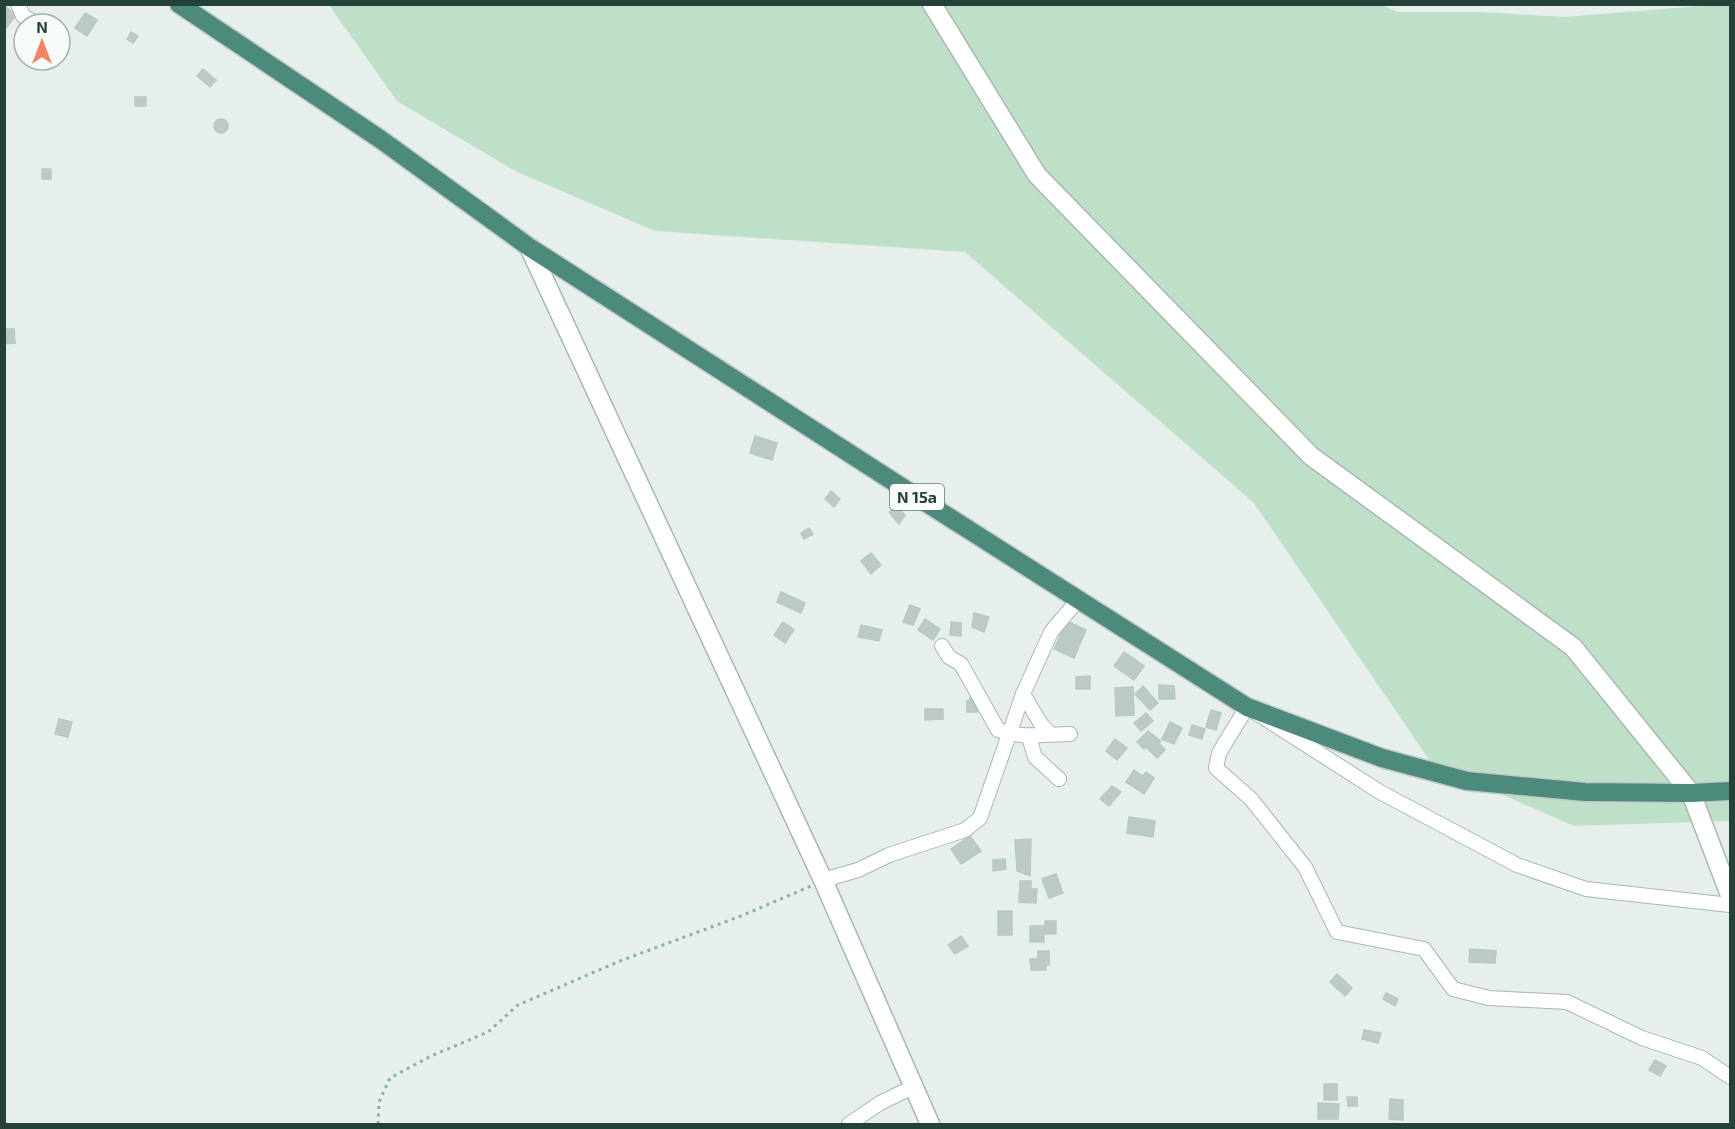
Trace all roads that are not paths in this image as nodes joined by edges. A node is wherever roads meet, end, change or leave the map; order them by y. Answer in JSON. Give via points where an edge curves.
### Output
{"nodes":[{"id":1,"x":179,"y":4,"type":"edge"},
{"id":2,"x":932,"y":4,"type":"edge"},
{"id":3,"x":529,"y":247,"type":"junction"},
{"id":4,"x":1078,"y":600,"type":"junction"},
{"id":5,"x":942,"y":646,"type":"dead end"},
{"id":6,"x":1023,"y":694,"type":"junction"},
{"id":7,"x":1247,"y":707,"type":"junction"},
{"id":8,"x":1050,"y":734,"type":"junction"},
{"id":9,"x":1070,"y":734,"type":"dead end"},
{"id":10,"x":1010,"y":735,"type":"junction"},
{"id":11,"x":1029,"y":736,"type":"junction"},
{"id":12,"x":1059,"y":779,"type":"dead end"},
{"id":13,"x":1731,"y":791,"type":"edge"},
{"id":14,"x":1690,"y":793,"type":"junction"},
{"id":15,"x":823,"y":880,"type":"junction"},
{"id":16,"x":1731,"y":895,"type":"edge"},
{"id":17,"x":1731,"y":905,"type":"edge"},
{"id":18,"x":1731,"y":1077,"type":"edge"},
{"id":19,"x":913,"y":1087,"type":"junction"},
{"id":20,"x":849,"y":1125,"type":"edge"},
{"id":21,"x":930,"y":1125,"type":"edge"}],
"edges":[{"from":1,"to":3,"type":"highway","number":"N 15a","via":[[380,139]]},
{"from":2,"to":14,"type":"street","via":[[1037,175],[1311,456],[1573,647]]},
{"from":3,"to":4,"type":"highway","number":"N 15a"},
{"from":3,"to":15,"type":"street"},
{"from":4,"to":6,"type":"street","via":[[1051,632]]},
{"from":4,"to":7,"type":"highway","number":"N 15a"},
{"from":5,"to":10,"type":"street","via":[[961,664],[998,730]]},
{"from":6,"to":8,"type":"street"},
{"from":6,"to":10,"type":"street"},
{"from":7,"to":14,"type":"highway","number":"N 15a","via":[[1382,758],[1467,781],[1585,792]]},
{"from":7,"to":17,"type":"street","via":[[1380,792],[1517,865],[1586,889]]},
{"from":7,"to":18,"type":"street","via":[[1219,753],[1216,768],[1251,799],[1305,867],[1337,933],[1424,949],[1453,989],[1489,998],[1567,1002],[1642,1038],[1702,1058]]},
{"from":8,"to":9,"type":"street"},
{"from":8,"to":11,"type":"street"},
{"from":10,"to":11,"type":"street"},
{"from":10,"to":15,"type":"street","via":[[980,818],[965,830]]},
{"from":11,"to":12,"type":"street","via":[[1035,757]]},
{"from":13,"to":14,"type":"highway","number":"N 15a"},
{"from":14,"to":16,"type":"street"},
{"from":15,"to":19,"type":"street"},
{"from":19,"to":20,"type":"street","via":[[880,1103]]},
{"from":19,"to":21,"type":"street"}]}
